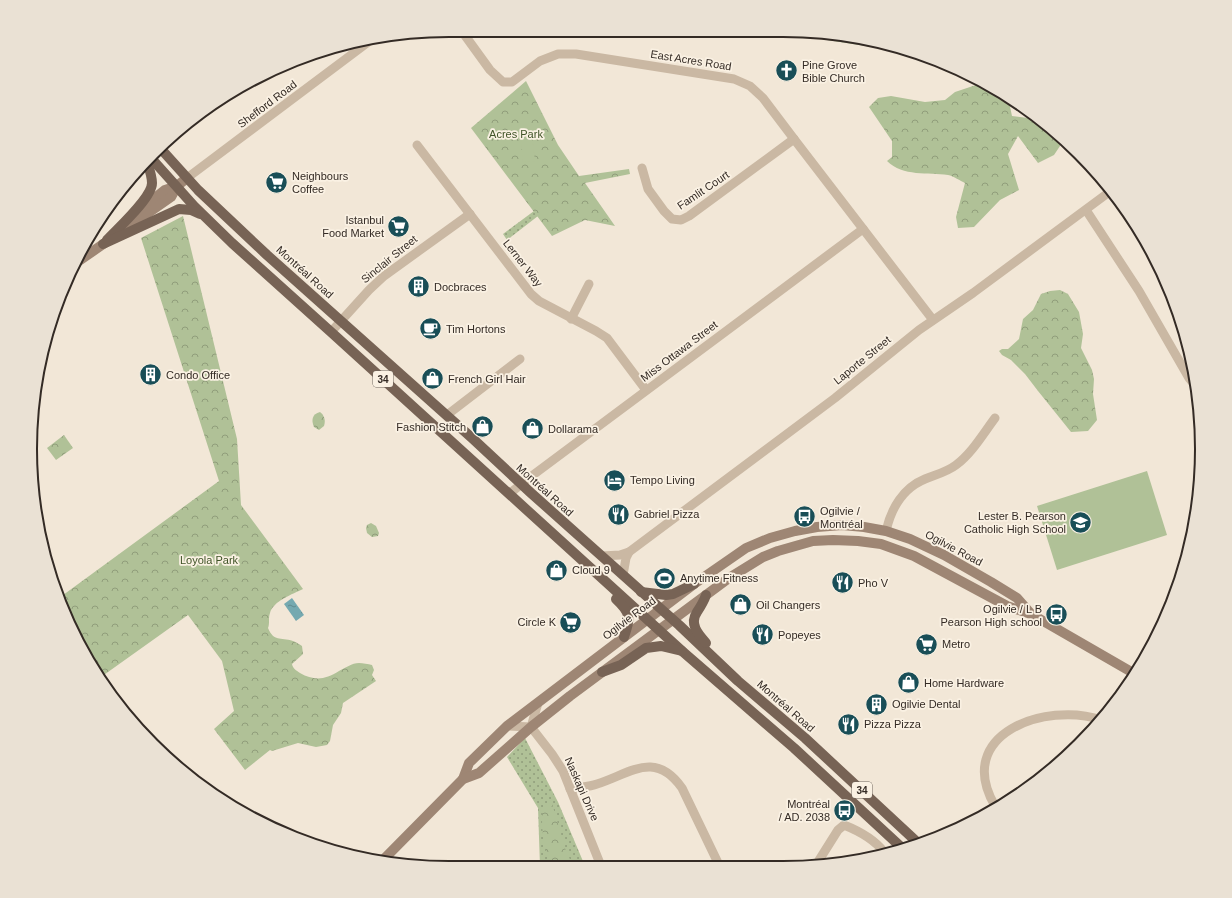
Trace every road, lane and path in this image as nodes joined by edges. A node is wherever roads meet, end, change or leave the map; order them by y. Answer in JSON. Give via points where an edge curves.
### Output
{"nodes":[{"id":1,"x":466,"y":37,"type":"edge"},
{"id":2,"x":362,"y":46,"type":"edge"},
{"id":3,"x":794,"y":139,"type":"junction"},
{"id":4,"x":417,"y":145,"type":"dead end"},
{"id":5,"x":164,"y":152,"type":"edge"},
{"id":6,"x":154,"y":162,"type":"edge"},
{"id":7,"x":149,"y":167,"type":"edge"},
{"id":8,"x":642,"y":168,"type":"dead end"},
{"id":9,"x":187,"y":178,"type":"junction"},
{"id":10,"x":176,"y":186,"type":"junction"},
{"id":11,"x":1107,"y":194,"type":"edge"},
{"id":12,"x":1086,"y":210,"type":"junction"},
{"id":13,"x":470,"y":214,"type":"junction"},
{"id":14,"x":205,"y":217,"type":"junction"},
{"id":15,"x":863,"y":229,"type":"junction"},
{"id":16,"x":102,"y":244,"type":"junction"},
{"id":17,"x":85,"y":257,"type":"edge"},
{"id":18,"x":588,"y":284,"type":"dead end"},
{"id":19,"x":571,"y":319,"type":"junction"},
{"id":20,"x":340,"y":320,"type":"junction"},
{"id":21,"x":933,"y":320,"type":"junction"},
{"id":22,"x":331,"y":332,"type":"junction"},
{"id":23,"x":520,"y":359,"type":"dead end"},
{"id":24,"x":1188,"y":376,"type":"edge"},
{"id":25,"x":646,"y":390,"type":"junction"},
{"id":26,"x":446,"y":416,"type":"junction"},
{"id":27,"x":995,"y":418,"type":"dead end"},
{"id":28,"x":521,"y":484,"type":"junction"},
{"id":29,"x":509,"y":494,"type":"junction"},
{"id":30,"x":886,"y":531,"type":"junction"},
{"id":31,"x":629,"y":552,"type":"junction"},
{"id":32,"x":602,"y":556,"type":"junction"},
{"id":33,"x":590,"y":567,"type":"junction"},
{"id":34,"x":622,"y":575,"type":"junction"},
{"id":35,"x":694,"y":584,"type":"junction"},
{"id":36,"x":641,"y":592,"type":"junction"},
{"id":37,"x":706,"y":595,"type":"junction"},
{"id":38,"x":660,"y":609,"type":"junction"},
{"id":39,"x":1031,"y":614,"type":"junction"},
{"id":40,"x":648,"y":619,"type":"junction"},
{"id":41,"x":672,"y":620,"type":"junction"},
{"id":42,"x":659,"y":630,"type":"junction"},
{"id":43,"x":624,"y":637,"type":"junction"},
{"id":44,"x":682,"y":651,"type":"junction"},
{"id":45,"x":1130,"y":671,"type":"edge"},
{"id":46,"x":602,"y":672,"type":"junction"},
{"id":47,"x":738,"y":681,"type":"junction"},
{"id":48,"x":538,"y":703,"type":"junction"},
{"id":49,"x":1095,"y":718,"type":"edge"},
{"id":50,"x":507,"y":726,"type":"junction"},
{"id":51,"x":531,"y":727,"type":"junction"},
{"id":52,"x":805,"y":738,"type":"junction"},
{"id":53,"x":794,"y":748,"type":"junction"},
{"id":54,"x":463,"y":779,"type":"junction"},
{"id":55,"x":570,"y":789,"type":"junction"},
{"id":56,"x":994,"y":803,"type":"edge"},
{"id":57,"x":914,"y":839,"type":"edge"},
{"id":58,"x":898,"y":844,"type":"edge"},
{"id":59,"x":881,"y":849,"type":"edge"},
{"id":60,"x":387,"y":856,"type":"edge"},
{"id":61,"x":819,"y":859,"type":"edge"},
{"id":62,"x":599,"y":861,"type":"edge"},
{"id":63,"x":718,"y":861,"type":"edge"}],
"edges":[{"from":1,"to":3,"type":"street","name":"East Acres Road","via":[[490,70],[503,82],[512,82],[540,61],[558,54],[576,54],[734,79],[750,86],[763,98]]},
{"from":2,"to":9,"type":"street","name":"Shefford Road"},
{"from":3,"to":8,"type":"street","name":"Famlit Court","via":[[681,220],[672,218],[664,211],[648,189]]},
{"from":3,"to":15,"type":"street","name":"East Acres Road"},
{"from":4,"to":13,"type":"street","name":"Lerner Way"},
{"from":5,"to":9,"type":"main road","name":"Montréal Road","number":"34"},
{"from":6,"to":10,"type":"main road","number":"34"},
{"from":7,"to":16,"type":"main road","via":[[152,183],[150,193]]},
{"from":9,"to":10,"type":"main road","name":"Shefford Road"},
{"from":9,"to":20,"type":"main road","name":"Montréal Road","number":"34"},
{"from":10,"to":14,"type":"main road","number":"34"},
{"from":10,"to":16,"type":"main road","name":"Shefford Road","via":[[165,190]]},
{"from":11,"to":12,"type":"street","name":"Laporte Street"},
{"from":12,"to":21,"type":"street","name":"Laporte Street"},
{"from":12,"to":24,"type":"street","via":[[1139,291]]},
{"from":13,"to":19,"type":"street","name":"Lerner Way","via":[[530,294]]},
{"from":13,"to":20,"type":"street","name":"Sinclair Street","via":[[384,276]]},
{"from":14,"to":16,"type":"main road","via":[[190,210],[179,209]]},
{"from":14,"to":22,"type":"main road","number":"34"},
{"from":15,"to":21,"type":"street","name":"East Acres Road"},
{"from":15,"to":25,"type":"street","name":"Miss Ottawa Street"},
{"from":16,"to":17,"type":"main road","name":"Shefford Road"},
{"from":18,"to":19,"type":"street"},
{"from":19,"to":25,"type":"street","name":"Lerner Way","via":[[607,338]]},
{"from":20,"to":22,"type":"street","name":"Sinclair Street"},
{"from":20,"to":26,"type":"main road","name":"Montréal Road","number":"34"},
{"from":21,"to":31,"type":"street","name":"Laporte Street","via":[[835,398]]},
{"from":22,"to":29,"type":"main road","number":"34"},
{"from":23,"to":26,"type":"street"},
{"from":25,"to":28,"type":"street","name":"Miss Ottawa Street"},
{"from":26,"to":28,"type":"main road","name":"Montréal Road","number":"34"},
{"from":27,"to":30,"type":"street","via":[[969,454],[955,466],[909,488],[897,501]]},
{"from":28,"to":29,"type":"street","name":"Miss Ottawa Street"},
{"from":28,"to":32,"type":"main road","name":"Montréal Road","number":"34"},
{"from":29,"to":33,"type":"main road","number":"34"},
{"from":30,"to":35,"type":"main road","name":"Ogilvie Road","via":[[842,525],[795,531],[746,548]]},
{"from":30,"to":39,"type":"main road","name":"Ogilvie Road","via":[[944,555],[1016,598]]},
{"from":31,"to":32,"type":"street","name":"Laporte Street"},
{"from":31,"to":34,"type":"street"},
{"from":32,"to":34,"type":"main road","name":"Montréal Road","number":"34"},
{"from":33,"to":40,"type":"main road","number":"34"},
{"from":33,"to":43,"type":"main road","via":[[598,581],[628,613],[628,626]]},
{"from":34,"to":36,"type":"main road","name":"Montréal Road","number":"34"},
{"from":35,"to":36,"type":"main road","via":[[666,595]]},
{"from":35,"to":38,"type":"main road","name":"Ogilvie Road"},
{"from":36,"to":38,"type":"main road","name":"Montréal Road","number":"34"},
{"from":37,"to":39,"type":"main road","name":"Ogilvie Road","via":[[758,560],[778,551],[813,541],[852,541],[881,544],[914,556],[1007,606]]},
{"from":37,"to":41,"type":"main road","name":"Ogilvie Road"},
{"from":37,"to":47,"type":"main road","via":[[695,614],[694,627],[730,668]]},
{"from":38,"to":40,"type":"main road","name":"Ogilvie Road"},
{"from":38,"to":41,"type":"main road","name":"Montréal Road","number":"34"},
{"from":39,"to":45,"type":"main road","name":"Ogilvie Road"},
{"from":40,"to":42,"type":"main road","number":"34"},
{"from":40,"to":43,"type":"main road","name":"Ogilvie Road"},
{"from":41,"to":42,"type":"main road","name":"Ogilvie Road"},
{"from":41,"to":47,"type":"main road","name":"Montréal Road","number":"34"},
{"from":42,"to":44,"type":"main road","number":"34"},
{"from":42,"to":46,"type":"main road","name":"Ogilvie Road"},
{"from":43,"to":48,"type":"main road","name":"Ogilvie Road"},
{"from":44,"to":46,"type":"main road","via":[[661,646],[646,648],[621,665]]},
{"from":44,"to":53,"type":"main road","number":"34"},
{"from":46,"to":51,"type":"main road","name":"Ogilvie Road"},
{"from":47,"to":52,"type":"main road","name":"Montréal Road","number":"34"},
{"from":48,"to":50,"type":"main road","name":"Ogilvie Road"},
{"from":48,"to":51,"type":"street"},
{"from":49,"to":56,"type":"street","via":[[1047,716],[1014,727],[999,737],[989,752],[984,769],[986,787]]},
{"from":50,"to":51,"type":"street"},
{"from":50,"to":54,"type":"main road","name":"Ogilvie Road","via":[[469,763]]},
{"from":51,"to":54,"type":"main road","name":"Ogilvie Road","via":[[479,773]]},
{"from":51,"to":55,"type":"street","name":"Naskapi Drive","via":[[556,760]]},
{"from":52,"to":53,"type":"main road"},
{"from":52,"to":57,"type":"main road","name":"Montréal Road","number":"34"},
{"from":53,"to":58,"type":"main road","number":"34"},
{"from":54,"to":60,"type":"main road","name":"Ogilvie Road"},
{"from":55,"to":62,"type":"street","name":"Naskapi Drive"},
{"from":55,"to":63,"type":"street","via":[[597,785],[638,768],[657,768],[667,772],[682,788]]},
{"from":59,"to":61,"type":"street","via":[[858,830],[844,825]]}]}
